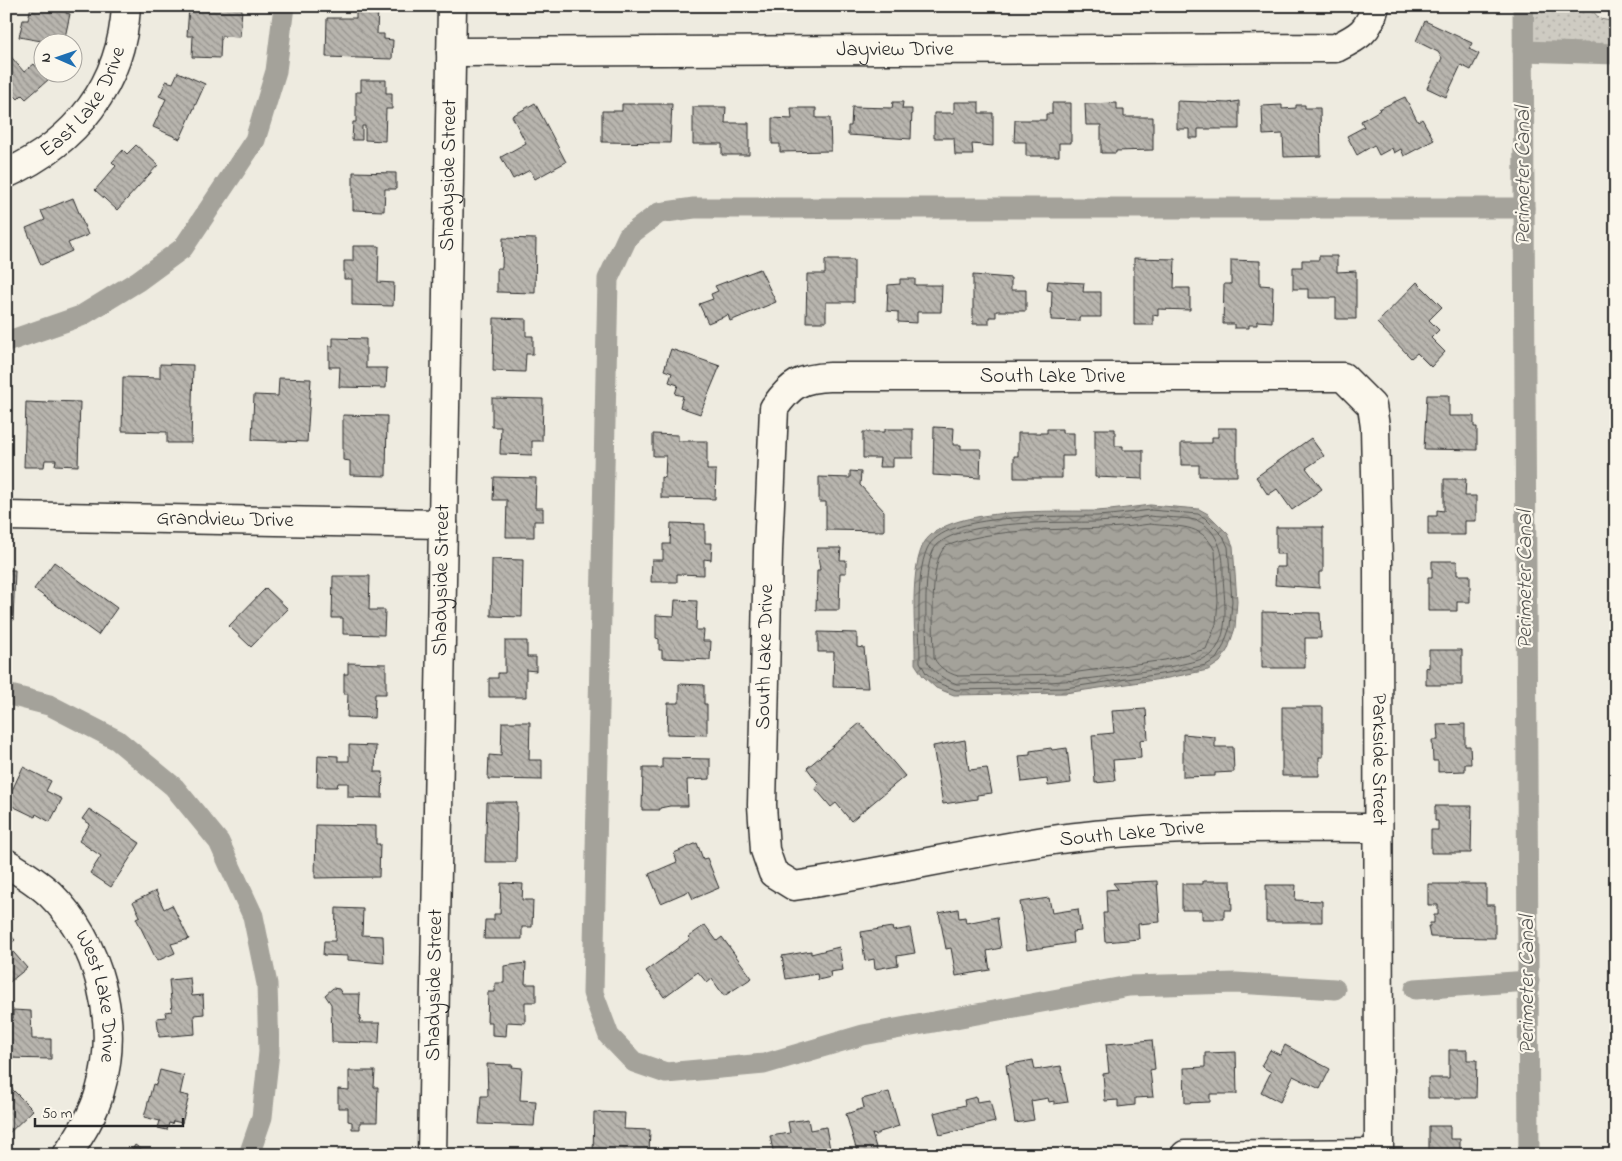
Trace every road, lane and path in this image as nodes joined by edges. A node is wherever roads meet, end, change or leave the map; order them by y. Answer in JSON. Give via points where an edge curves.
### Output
{"nodes":[{"id":1,"x":126,"y":6,"type":"edge"},
{"id":2,"x":452,"y":6,"type":"edge"},
{"id":3,"x":1375,"y":6,"type":"edge"},
{"id":4,"x":451,"y":52,"type":"junction"},
{"id":5,"x":6,"y":174,"type":"edge"},
{"id":6,"x":1343,"y":377,"type":"joint"},
{"id":7,"x":6,"y":516,"type":"edge"},
{"id":8,"x":443,"y":524,"type":"junction"},
{"id":9,"x":1378,"y":828,"type":"junction"},
{"id":10,"x":6,"y":864,"type":"edge"},
{"id":11,"x":1380,"y":1154,"type":"edge"},
{"id":12,"x":67,"y":1155,"type":"edge"},
{"id":13,"x":432,"y":1155,"type":"edge"},
{"id":14,"x":1185,"y":1155,"type":"edge"}],
"edges":[{"from":1,"to":5,"type":"street","name":"East Lake Drive","via":[[115,61],[80,124],[45,153]]},
{"from":2,"to":4,"type":"street","name":"Shadyside Street"},
{"from":3,"to":4,"type":"street","name":"Jayview Drive","via":[[1371,21],[1357,39],[1339,46]]},
{"from":4,"to":8,"type":"street","name":"Shadyside Street"},
{"from":6,"to":9,"type":"street","name":"Parkside Street","via":[[1372,406],[1375,427]]},
{"from":6,"to":9,"type":"street","name":"South Lake Drive","via":[[830,377],[807,378],[787,390],[774,408],[762,805],[765,850],[773,873],[794,886],[865,876],[980,852],[1125,832],[1185,828]]},
{"from":7,"to":8,"type":"street","name":"Grandview Drive"},
{"from":8,"to":13,"type":"street","name":"Shadyside Street"},
{"from":9,"to":11,"type":"street","name":"Parkside Street"},
{"from":10,"to":12,"type":"street","name":"West Lake Drive","via":[[50,894],[74,923],[89,949],[106,1008],[106,1051],[100,1091],[86,1125]]},
{"from":11,"to":14,"type":"street"}]}
